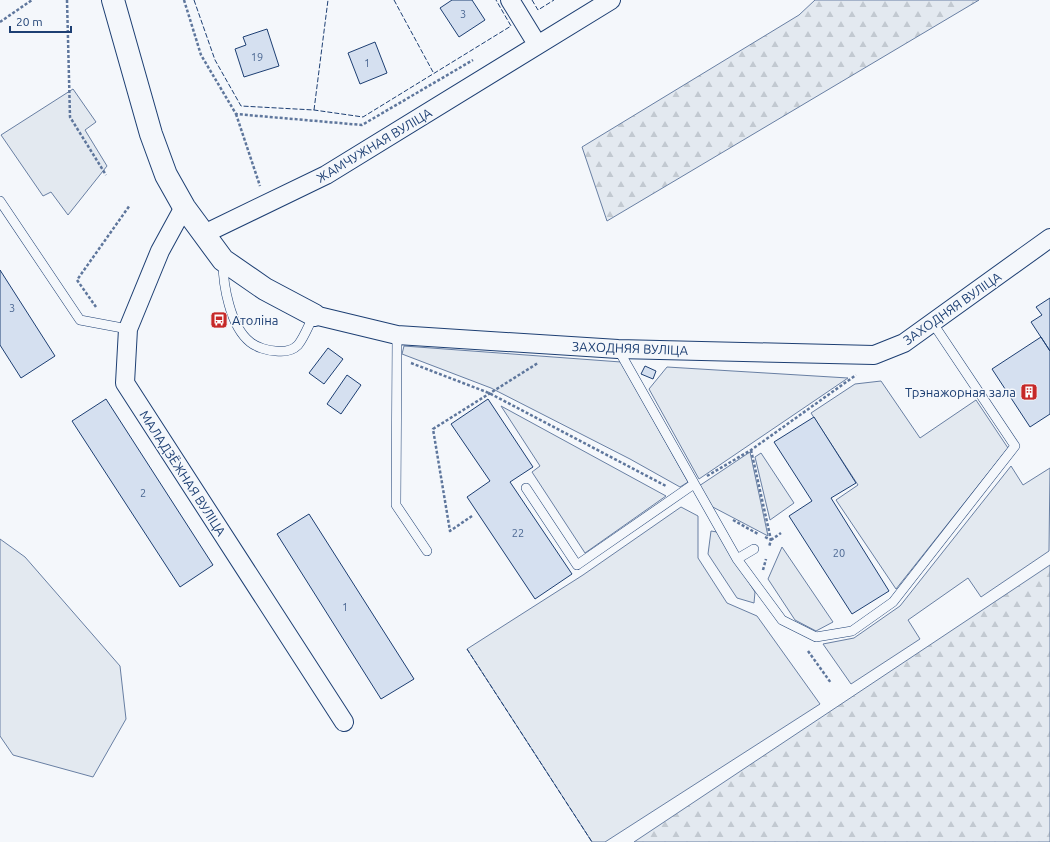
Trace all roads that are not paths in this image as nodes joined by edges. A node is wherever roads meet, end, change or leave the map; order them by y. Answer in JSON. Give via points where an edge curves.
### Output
{"nodes":[{"id":1,"x":112,"y":0,"type":"edge"},
{"id":2,"x":510,"y":0,"type":"edge"},
{"id":3,"x":611,"y":0,"type":"edge"},
{"id":4,"x":537,"y":44,"type":"junction"},
{"id":5,"x":0,"y":201,"type":"edge"},
{"id":6,"x":184,"y":207,"type":"junction"},
{"id":7,"x":204,"y":234,"type":"junction"},
{"id":8,"x":1050,"y":238,"type":"edge"},
{"id":9,"x":223,"y":260,"type":"junction"},
{"id":10,"x":314,"y":315,"type":"junction"},
{"id":11,"x":932,"y":322,"type":"junction"},
{"id":12,"x":128,"y":329,"type":"junction"},
{"id":13,"x":397,"y":335,"type":"junction"},
{"id":14,"x":618,"y":349,"type":"junction"},
{"id":15,"x":694,"y":484,"type":"junction"},
{"id":16,"x":526,"y":488,"type":"dead end"},
{"id":17,"x":754,"y":549,"type":"dead end"},
{"id":18,"x":427,"y":551,"type":"dead end"},
{"id":19,"x":737,"y":559,"type":"junction"},
{"id":20,"x":344,"y":722,"type":"dead end"}],
"edges":[{"from":1,"to":6,"type":"street","name":"ЗАХОДНЯЯ ВУЛІЦА","via":[[151,134],[166,175]]},
{"from":2,"to":4,"type":"street"},
{"from":3,"to":4,"type":"street","name":"ЖАМЧУЖНАЯ ВУЛІЦА"},
{"from":4,"to":7,"type":"street","name":"ЖАМЧУЖНАЯ ВУЛІЦА","via":[[326,175]]},
{"from":5,"to":12,"type":"lane","via":[[80,320]]},
{"from":6,"to":7,"type":"street","name":"ЗАХОДНЯЯ ВУЛІЦА"},
{"from":6,"to":12,"type":"street","name":"МАЛАДЗЁЖНАЯ ВУЛІЦА","via":[[160,251]]},
{"from":7,"to":9,"type":"street","name":"ЗАХОДНЯЯ ВУЛІЦА"},
{"from":8,"to":11,"type":"street","name":"ЗАХОДНЯЯ ВУЛІЦА"},
{"from":9,"to":10,"type":"street","name":"ЗАХОДНЯЯ ВУЛІЦА","via":[[265,289]]},
{"from":9,"to":10,"type":"lane","via":[[228,301],[250,342],[272,351],[291,350],[298,345]]},
{"from":10,"to":13,"type":"street","name":"ЗАХОДНЯЯ ВУЛІЦА"},
{"from":11,"to":14,"type":"street","name":"ЗАХОДНЯЯ ВУЛІЦА","via":[[904,343],[874,355]]},
{"from":11,"to":19,"type":"lane","via":[[1015,446],[893,602],[852,631],[816,637],[782,620]]},
{"from":12,"to":20,"type":"street","name":"МАЛАДЗЁЖНАЯ ВУЛІЦА","via":[[125,383]]},
{"from":13,"to":14,"type":"street","name":"ЗАХОДНЯЯ ВУЛІЦА"},
{"from":13,"to":18,"type":"lane","via":[[396,505]]},
{"from":14,"to":15,"type":"lane"},
{"from":15,"to":16,"type":"lane","via":[[577,565]]},
{"from":15,"to":19,"type":"lane"},
{"from":17,"to":19,"type":"lane"}]}
